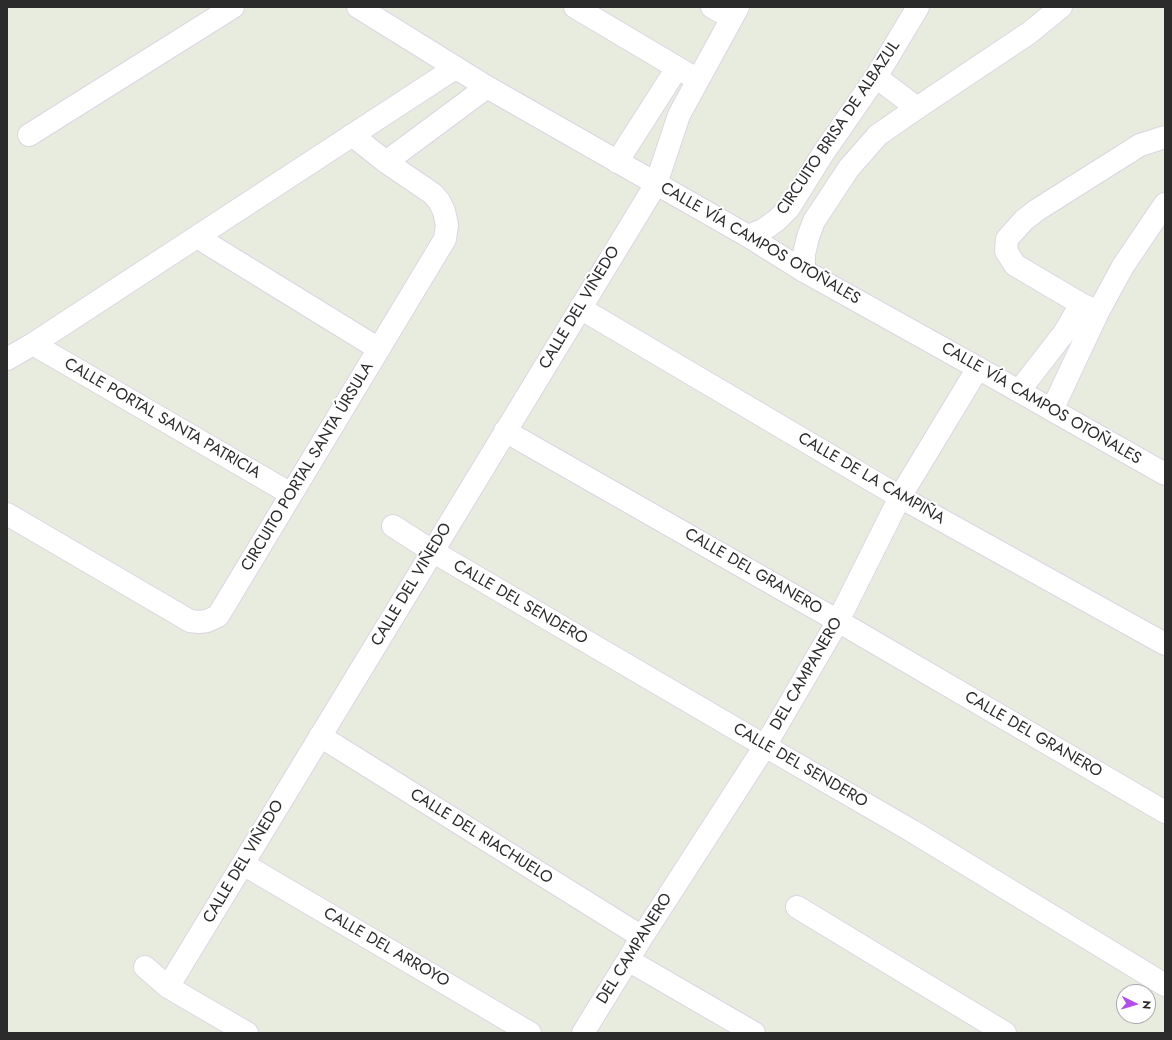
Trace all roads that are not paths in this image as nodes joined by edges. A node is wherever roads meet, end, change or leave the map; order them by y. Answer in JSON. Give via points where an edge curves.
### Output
{"nodes":[{"id":1,"x":233,"y":7,"type":"edge"},
{"id":2,"x":358,"y":7,"type":"edge"},
{"id":3,"x":574,"y":7,"type":"edge"},
{"id":4,"x":712,"y":7,"type":"edge"},
{"id":5,"x":918,"y":7,"type":"edge"},
{"id":6,"x":1059,"y":8,"type":"edge"},
{"id":7,"x":735,"y":12,"type":"edge"},
{"id":8,"x":455,"y":68,"type":"junction"},
{"id":9,"x":677,"y":68,"type":"junction"},
{"id":10,"x":876,"y":78,"type":"junction"},
{"id":11,"x":698,"y":80,"type":"junction"},
{"id":12,"x":487,"y":87,"type":"junction"},
{"id":13,"x":917,"y":108,"type":"junction"},
{"id":14,"x":29,"y":135,"type":"dead end"},
{"id":15,"x":352,"y":135,"type":"junction"},
{"id":16,"x":1165,"y":137,"type":"edge"},
{"id":17,"x":824,"y":152,"type":"junction"},
{"id":18,"x":386,"y":162,"type":"junction"},
{"id":19,"x":617,"y":162,"type":"junction"},
{"id":20,"x":849,"y":168,"type":"junction"},
{"id":21,"x":656,"y":184,"type":"junction"},
{"id":22,"x":1165,"y":204,"type":"edge"},
{"id":23,"x":748,"y":236,"type":"junction"},
{"id":24,"x":197,"y":237,"type":"junction"},
{"id":25,"x":804,"y":271,"type":"junction"},
{"id":26,"x":580,"y":308,"type":"junction"},
{"id":27,"x":1090,"y":308,"type":"junction"},
{"id":28,"x":33,"y":344,"type":"junction"},
{"id":29,"x":379,"y":349,"type":"junction"},
{"id":30,"x":7,"y":359,"type":"edge"},
{"id":31,"x":978,"y":368,"type":"junction"},
{"id":32,"x":1019,"y":391,"type":"junction"},
{"id":33,"x":1052,"y":410,"type":"junction"},
{"id":34,"x":505,"y":431,"type":"junction"},
{"id":35,"x":1165,"y":474,"type":"edge"},
{"id":36,"x":291,"y":494,"type":"junction"},
{"id":37,"x":900,"y":497,"type":"junction"},
{"id":38,"x":7,"y":514,"type":"edge"},
{"id":39,"x":392,"y":526,"type":"dead end"},
{"id":40,"x":432,"y":551,"type":"junction"},
{"id":41,"x":838,"y":622,"type":"junction"},
{"id":42,"x":1165,"y":644,"type":"edge"},
{"id":43,"x":320,"y":736,"type":"junction"},
{"id":44,"x":764,"y":746,"type":"junction"},
{"id":45,"x":1165,"y":812,"type":"edge"},
{"id":46,"x":242,"y":864,"type":"junction"},
{"id":47,"x":797,"y":907,"type":"dead end"},
{"id":48,"x":642,"y":936,"type":"junction"},
{"id":49,"x":628,"y":960,"type":"junction"},
{"id":50,"x":145,"y":966,"type":"dead end"},
{"id":51,"x":1165,"y":985,"type":"edge"},
{"id":52,"x":168,"y":987,"type":"junction"},
{"id":53,"x":247,"y":1033,"type":"edge"},
{"id":54,"x":530,"y":1033,"type":"edge"},
{"id":55,"x":583,"y":1033,"type":"edge"},
{"id":56,"x":754,"y":1033,"type":"edge"},
{"id":57,"x":1005,"y":1033,"type":"edge"}],
"edges":[{"from":1,"to":14,"type":"street"},
{"from":2,"to":8,"type":"street","name":"CALLE VÍA CAMPOS OTOÑALES"},
{"from":3,"to":9,"type":"street"},
{"from":4,"to":7,"type":"street"},
{"from":5,"to":10,"type":"street","name":"CIRCUITO BRISA DE ALBAZUL"},
{"from":6,"to":13,"type":"street","name":"CIRCUITO BRISA DE ALBAZUL","via":[[1029,33]]},
{"from":7,"to":11,"type":"street","name":"CALLE DEL VIÑEDO"},
{"from":8,"to":12,"type":"street","name":"CALLE VÍA CAMPOS OTOÑALES"},
{"from":8,"to":15,"type":"street"},
{"from":9,"to":11,"type":"street"},
{"from":9,"to":19,"type":"street"},
{"from":10,"to":13,"type":"street"},
{"from":10,"to":17,"type":"street","name":"CIRCUITO BRISA DE ALBAZUL"},
{"from":11,"to":21,"type":"street","name":"CALLE DEL VIÑEDO","via":[[679,115]]},
{"from":12,"to":18,"type":"street"},
{"from":12,"to":19,"type":"street","name":"CALLE VÍA CAMPOS OTOÑALES"},
{"from":13,"to":20,"type":"street","name":"CIRCUITO BRISA DE ALBAZUL","via":[[878,135]]},
{"from":15,"to":18,"type":"street","name":"CIRCUITO PORTAL SANTA ÚRSULA"},
{"from":15,"to":24,"type":"street"},
{"from":16,"to":27,"type":"street","via":[[1140,145],[1037,210],[1007,239],[1006,251],[1015,265]]},
{"from":17,"to":20,"type":"street"},
{"from":17,"to":23,"type":"street","name":"CIRCUITO BRISA DE ALBAZUL","via":[[789,208],[773,224]]},
{"from":18,"to":29,"type":"street","name":"CIRCUITO PORTAL SANTA ÚRSULA","via":[[433,194],[444,211],[447,225],[445,239]]},
{"from":19,"to":21,"type":"street","name":"CALLE VÍA CAMPOS OTOÑALES"},
{"from":20,"to":25,"type":"street","name":"CIRCUITO BRISA DE ALBAZUL","via":[[814,221],[805,248]]},
{"from":21,"to":23,"type":"street","name":"CALLE VÍA CAMPOS OTOÑALES"},
{"from":21,"to":26,"type":"street","name":"CALLE DEL VIÑEDO"},
{"from":22,"to":27,"type":"street","via":[[1123,266]]},
{"from":23,"to":25,"type":"street","name":"CALLE VÍA CAMPOS OTOÑALES"},
{"from":24,"to":28,"type":"street"},
{"from":24,"to":29,"type":"street"},
{"from":25,"to":31,"type":"street","name":"CALLE VÍA CAMPOS OTOÑALES"},
{"from":26,"to":34,"type":"street","name":"CALLE DEL VIÑEDO"},
{"from":26,"to":37,"type":"street","name":"CALLE DE LA CAMPIÑA"},
{"from":27,"to":32,"type":"street","via":[[1064,333]]},
{"from":27,"to":33,"type":"street"},
{"from":28,"to":30,"type":"street"},
{"from":28,"to":36,"type":"street","name":"CALLE PORTAL SANTA PATRICIA"},
{"from":29,"to":36,"type":"street","name":"CIRCUITO PORTAL SANTA ÚRSULA"},
{"from":31,"to":32,"type":"street","name":"CALLE VÍA CAMPOS OTOÑALES"},
{"from":31,"to":37,"type":"street","name":"DEL CAMPANERO"},
{"from":32,"to":33,"type":"street","name":"CALLE VÍA CAMPOS OTOÑALES"},
{"from":33,"to":35,"type":"street","name":"CALLE VÍA CAMPOS OTOÑALES"},
{"from":34,"to":40,"type":"street","name":"CALLE DEL VIÑEDO"},
{"from":34,"to":41,"type":"street","name":"CALLE DEL GRANERO"},
{"from":36,"to":38,"type":"street","name":"CIRCUITO PORTAL SANTA ÚRSULA","via":[[218,616],[199,622],[178,615]]},
{"from":37,"to":41,"type":"street","name":"DEL CAMPANERO"},
{"from":37,"to":42,"type":"street","name":"CALLE DE LA CAMPIÑA"},
{"from":39,"to":40,"type":"street","name":"CALLE DEL SENDERO"},
{"from":40,"to":43,"type":"street","name":"CALLE DEL VIÑEDO"},
{"from":40,"to":44,"type":"street","name":"CALLE DEL SENDERO"},
{"from":41,"to":44,"type":"street","name":"DEL CAMPANERO"},
{"from":41,"to":45,"type":"street","name":"CALLE DEL GRANERO"},
{"from":43,"to":46,"type":"street","name":"CALLE DEL VIÑEDO"},
{"from":43,"to":48,"type":"street","name":"CALLE DEL RIACHUELO"},
{"from":44,"to":48,"type":"street","name":"DEL CAMPANERO"},
{"from":44,"to":51,"type":"street","name":"CALLE DEL SENDERO","via":[[912,831]]},
{"from":46,"to":52,"type":"street","name":"CALLE DEL VIÑEDO"},
{"from":46,"to":54,"type":"street","name":"CALLE DEL ARROYO"},
{"from":47,"to":57,"type":"street"},
{"from":48,"to":49,"type":"street","name":"DEL CAMPANERO"},
{"from":49,"to":55,"type":"street","name":"DEL CAMPANERO"},
{"from":49,"to":56,"type":"street"},
{"from":50,"to":52,"type":"street"},
{"from":52,"to":53,"type":"street"}]}
